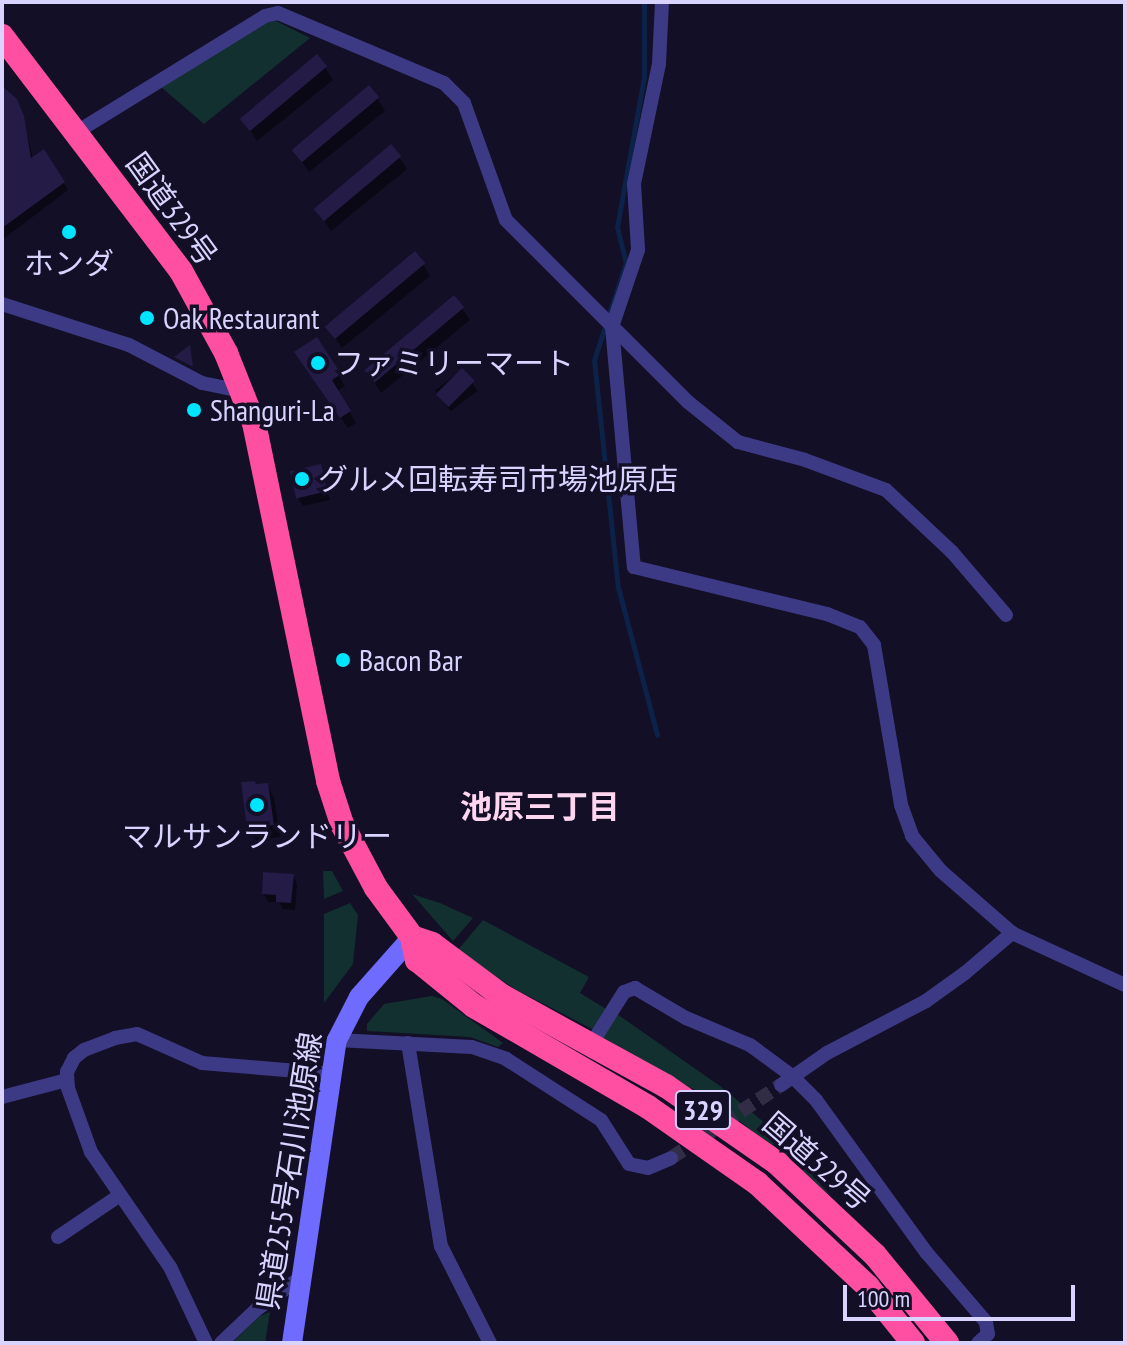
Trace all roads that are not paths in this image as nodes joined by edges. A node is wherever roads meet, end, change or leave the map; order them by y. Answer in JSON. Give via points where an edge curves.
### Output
{"nodes":[{"id":1,"x":662,"y":2,"type":"edge"},
{"id":2,"x":2,"y":36,"type":"edge"},
{"id":3,"x":75,"y":133,"type":"junction"},
{"id":4,"x":2,"y":304,"type":"edge"},
{"id":5,"x":612,"y":327,"type":"junction"},
{"id":6,"x":242,"y":391,"type":"junction"},
{"id":7,"x":1006,"y":615,"type":"dead end"},
{"id":8,"x":1012,"y":933,"type":"junction"},
{"id":9,"x":412,"y":937,"type":"junction"},
{"id":10,"x":1125,"y":985,"type":"edge"},
{"id":11,"x":517,"y":1030,"type":"junction"},
{"id":12,"x":337,"y":1040,"type":"junction"},
{"id":13,"x":408,"y":1043,"type":"junction"},
{"id":14,"x":592,"y":1043,"type":"junction"},
{"id":15,"x":506,"y":1059,"type":"junction"},
{"id":16,"x":332,"y":1074,"type":"junction"},
{"id":17,"x":67,"y":1080,"type":"junction"},
{"id":18,"x":787,"y":1080,"type":"junction"},
{"id":19,"x":2,"y":1097,"type":"edge"},
{"id":20,"x":671,"y":1158,"type":"tunnel mouth"},
{"id":21,"x":120,"y":1195,"type":"junction"},
{"id":22,"x":58,"y":1237,"type":"dead end"},
{"id":23,"x":303,"y":1276,"type":"junction"},
{"id":24,"x":206,"y":1343,"type":"edge"},
{"id":25,"x":221,"y":1343,"type":"edge"},
{"id":26,"x":292,"y":1343,"type":"edge"},
{"id":27,"x":490,"y":1343,"type":"edge"},
{"id":28,"x":913,"y":1343,"type":"edge"},
{"id":29,"x":947,"y":1343,"type":"edge"},
{"id":30,"x":978,"y":1343,"type":"edge"}],
"edges":[{"from":1,"to":5,"type":"street","via":[[659,64],[634,184],[638,250]]},
{"from":2,"to":3,"type":"highway","name":"国道329号","number":"329"},
{"from":3,"to":5,"type":"street","via":[[265,16],[278,13],[444,83],[464,103],[506,220]]},
{"from":3,"to":6,"type":"highway","name":"国道329号","number":"329","via":[[181,271]]},
{"from":4,"to":6,"type":"street","via":[[129,345],[202,383]]},
{"from":5,"to":7,"type":"street","via":[[688,402],[738,442],[886,490],[952,552]]},
{"from":5,"to":8,"type":"street","via":[[634,567],[827,614],[860,627],[874,645],[901,805],[912,836],[941,871]]},
{"from":6,"to":9,"type":"highway","name":"国道329号","number":"329","via":[[254,423],[333,796],[363,868]]},
{"from":8,"to":10,"type":"street"},
{"from":8,"to":18,"type":"street","via":[[926,1001]]},
{"from":9,"to":11,"type":"highway","name":"国道329号","number":"329","via":[[417,960],[432,974]]},
{"from":9,"to":12,"type":"main road","name":"県道255号石川池原線","via":[[359,997]]},
{"from":9,"to":14,"type":"highway","name":"国道329号","number":"329","via":[[432,944],[502,996]]},
{"from":11,"to":15,"type":"street"},
{"from":11,"to":28,"type":"highway","name":"国道329号","number":"329","via":[[648,1107],[757,1183],[868,1287]]},
{"from":12,"to":13,"type":"street"},
{"from":12,"to":16,"type":"main road","name":"県道255号石川池原線"},
{"from":13,"to":15,"type":"street","via":[[456,1044]]},
{"from":13,"to":27,"type":"street","via":[[441,1246]]},
{"from":14,"to":18,"type":"street","via":[[624,992],[635,988],[686,1018],[750,1045]]},
{"from":14,"to":29,"type":"highway","name":"国道329号","number":"329","via":[[720,1121],[777,1163],[875,1255]]},
{"from":15,"to":20,"type":"street","via":[[601,1120],[629,1164],[648,1168]]},
{"from":16,"to":17,"type":"street","via":[[202,1063],[137,1034],[84,1050],[74,1058]]},
{"from":16,"to":23,"type":"main road","name":"県道255号石川池原線"},
{"from":17,"to":19,"type":"street"},
{"from":17,"to":21,"type":"street","via":[[82,1135]]},
{"from":18,"to":30,"type":"street","via":[[816,1100],[926,1252],[986,1322],[988,1334]]},
{"from":21,"to":22,"type":"street"},
{"from":21,"to":24,"type":"street","via":[[170,1267]]},
{"from":23,"to":25,"type":"street"},
{"from":23,"to":26,"type":"main road","name":"県道255号石川池原線"}]}
